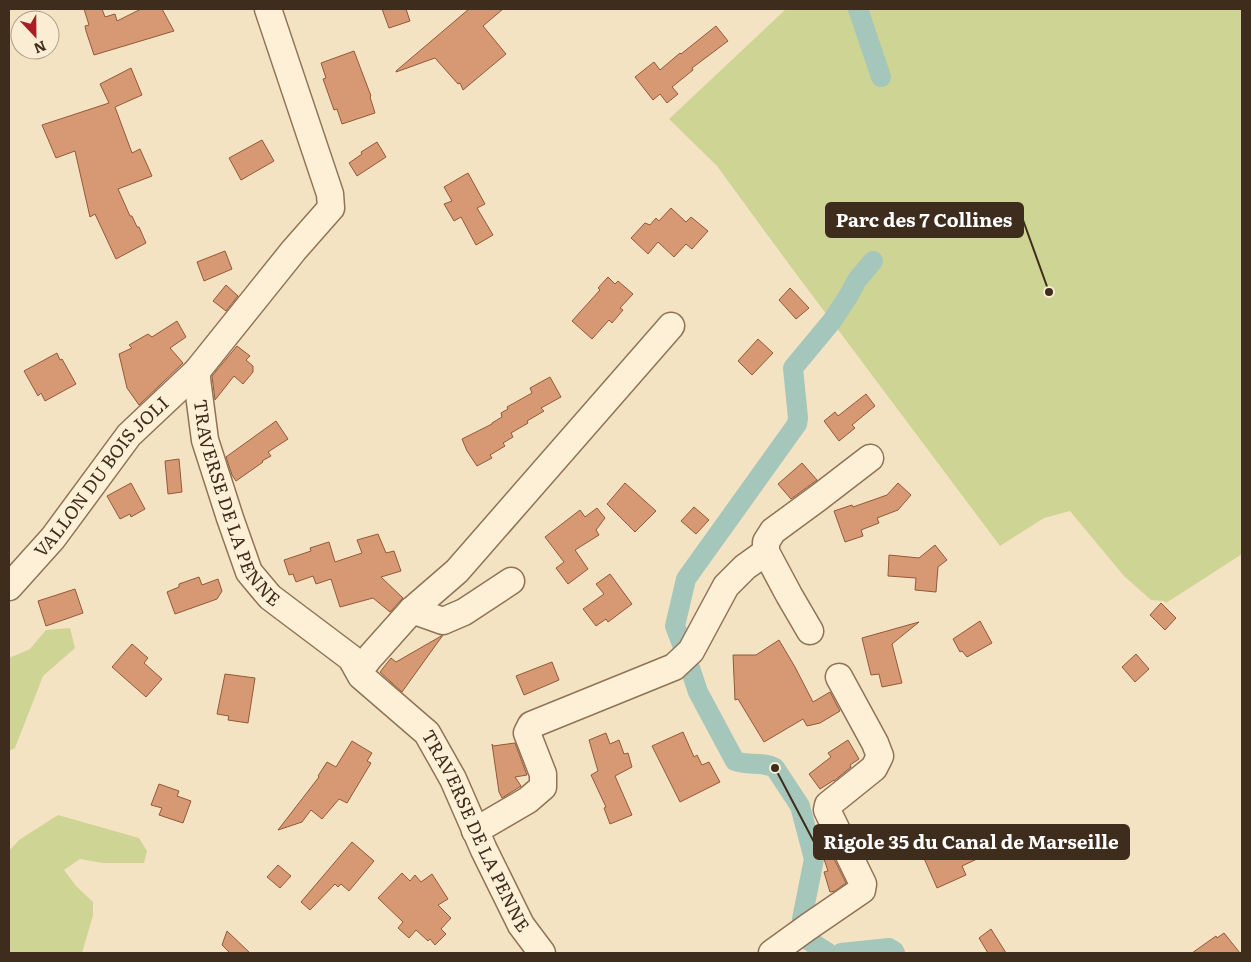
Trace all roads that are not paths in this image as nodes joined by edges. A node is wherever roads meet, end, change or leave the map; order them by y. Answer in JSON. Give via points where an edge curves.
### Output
{"nodes":[{"id":1,"x":268,"y":9,"type":"edge"},
{"id":2,"x":671,"y":326,"type":"dead end"},
{"id":3,"x":197,"y":371,"type":"junction"},
{"id":4,"x":551,"y":440,"type":"dead end"},
{"id":5,"x":870,"y":458,"type":"dead end"},
{"id":6,"x":766,"y":552,"type":"junction"},
{"id":7,"x":511,"y":581,"type":"dead end"},
{"id":8,"x":9,"y":586,"type":"edge"},
{"id":9,"x":412,"y":610,"type":"junction"},
{"id":10,"x":810,"y":631,"type":"dead end"},
{"id":11,"x":359,"y":671,"type":"junction"},
{"id":12,"x":839,"y":677,"type":"dead end"},
{"id":13,"x":476,"y":830,"type":"junction"},
{"id":14,"x":542,"y":953,"type":"edge"},
{"id":15,"x":772,"y":953,"type":"edge"}],
"edges":[{"from":1,"to":3,"type":"street","name":"TRAVERSE DE LA PENNE","via":[[330,194],[331,208]]},
{"from":2,"to":9,"type":"street","via":[[457,571]]},
{"from":3,"to":8,"type":"street","name":"VALLON DU BOIS JOLI","via":[[129,435],[53,538]]},
{"from":3,"to":11,"type":"street","name":"TRAVERSE DE LA PENNE","via":[[205,440],[249,572],[270,597],[351,658]]},
{"from":4,"to":9,"type":"street","via":[[421,590]]},
{"from":5,"to":6,"type":"street","via":[[773,530],[766,542]]},
{"from":6,"to":10,"type":"street"},
{"from":6,"to":13,"type":"street","via":[[726,586],[691,651],[674,667],[531,725],[527,733],[543,774],[542,786],[528,800]]},
{"from":7,"to":9,"type":"street","via":[[464,612],[443,621]]},
{"from":9,"to":11,"type":"street"},
{"from":11,"to":13,"type":"street","name":"TRAVERSE DE LA PENNE","via":[[427,733]]},
{"from":12,"to":15,"type":"street","via":[[880,756],[874,768],[828,804],[827,810],[863,884],[862,890]]},
{"from":13,"to":14,"type":"street","name":"TRAVERSE DE LA PENNE","via":[[521,925]]}]}
